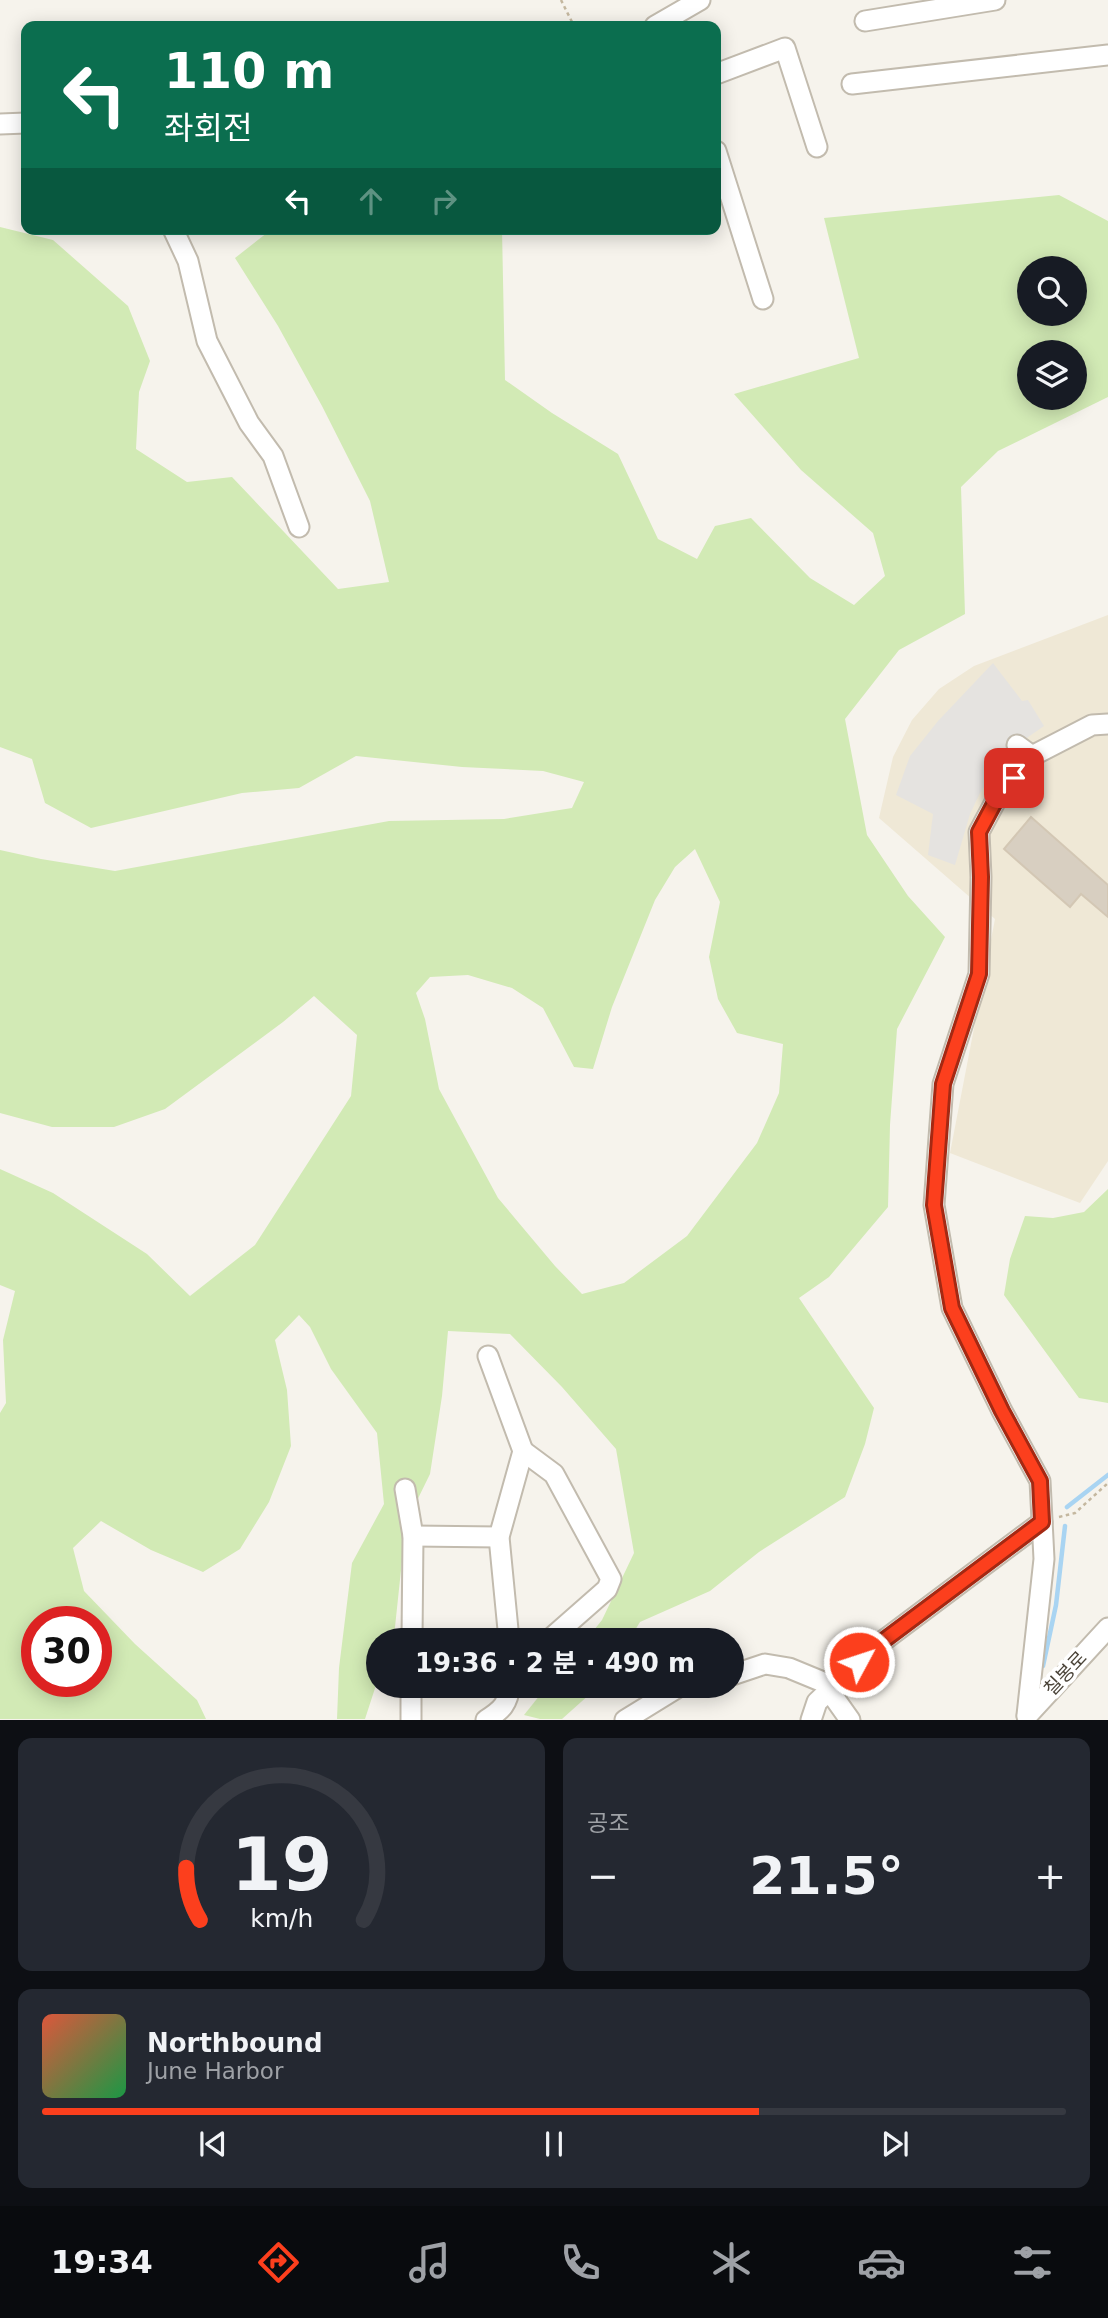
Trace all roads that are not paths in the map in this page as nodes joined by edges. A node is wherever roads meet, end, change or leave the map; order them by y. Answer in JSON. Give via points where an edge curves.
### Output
{"nodes":[{"id":1,"x":700,"y":0,"type":"edge"},
{"id":2,"x":990,"y":0,"type":"edge"},
{"id":3,"x":666,"y":21,"type":"edge"},
{"id":4,"x":865,"y":21,"type":"dead end"},
{"id":5,"x":1108,"y":55,"type":"edge"},
{"id":6,"x":721,"y":72,"type":"edge"},
{"id":7,"x":852,"y":84,"type":"dead end"},
{"id":8,"x":21,"y":123,"type":"edge"},
{"id":9,"x":0,"y":124,"type":"edge"},
{"id":10,"x":817,"y":147,"type":"dead end"},
{"id":11,"x":721,"y":166,"type":"edge"},
{"id":12,"x":176,"y":235,"type":"edge"},
{"id":13,"x":764,"y":299,"type":"dead end"},
{"id":14,"x":299,"y":527,"type":"dead end"},
{"id":15,"x":1108,"y":724,"type":"edge"},
{"id":16,"x":488,"y":1356,"type":"dead end"},
{"id":17,"x":523,"y":1451,"type":"junction"},
{"id":18,"x":405,"y":1489,"type":"dead end"},
{"id":19,"x":1042,"y":1522,"type":"junction"},
{"id":20,"x":413,"y":1536,"type":"junction"},
{"id":21,"x":499,"y":1537,"type":"junction"},
{"id":22,"x":412,"y":1628,"type":"edge"},
{"id":23,"x":508,"y":1628,"type":"edge"},
{"id":24,"x":562,"y":1628,"type":"edge"},
{"id":25,"x":1108,"y":1629,"type":"edge"},
{"id":26,"x":744,"y":1671,"type":"edge"},
{"id":27,"x":828,"y":1691,"type":"junction"},
{"id":28,"x":411,"y":1698,"type":"edge"},
{"id":29,"x":509,"y":1698,"type":"edge"},
{"id":30,"x":661,"y":1698,"type":"edge"},
{"id":31,"x":1026,"y":1717,"type":"edge"},
{"id":32,"x":411,"y":1720,"type":"edge"},
{"id":33,"x":486,"y":1720,"type":"edge"},
{"id":34,"x":625,"y":1720,"type":"edge"},
{"id":35,"x":811,"y":1720,"type":"edge"},
{"id":36,"x":850,"y":1720,"type":"edge"}],
"edges":[{"from":1,"to":3,"type":"street"},
{"from":2,"to":4,"type":"street"},
{"from":5,"to":7,"type":"street"},
{"from":6,"to":10,"type":"street","via":[[785,48]]},
{"from":8,"to":9,"type":"street"},
{"from":11,"to":13,"type":"street"},
{"from":12,"to":14,"type":"street","via":[[188,261],[207,341],[249,424],[273,456]]},
{"from":15,"to":19,"type":"street","via":[[1024,751],[995,802],[972,830],[981,877],[979,974],[943,1084],[934,1205],[952,1308],[1040,1481]]},
{"from":16,"to":17,"type":"street"},
{"from":17,"to":21,"type":"street"},
{"from":17,"to":24,"type":"street","via":[[554,1474],[611,1579]]},
{"from":18,"to":20,"type":"street"},
{"from":19,"to":27,"type":"street","via":[[875,1647]]},
{"from":19,"to":31,"type":"street","via":[[1044,1559]]},
{"from":20,"to":21,"type":"street"},
{"from":20,"to":22,"type":"street"},
{"from":21,"to":23,"type":"street"},
{"from":25,"to":31,"type":"street","name":"칠봉로"},
{"from":26,"to":27,"type":"street","via":[[765,1664],[789,1668],[822,1682]]},
{"from":27,"to":35,"type":"street","via":[[817,1702]]},
{"from":27,"to":36,"type":"street"},
{"from":28,"to":32,"type":"street"},
{"from":29,"to":33,"type":"street","via":[[502,1710]]},
{"from":30,"to":34,"type":"street"}]}
